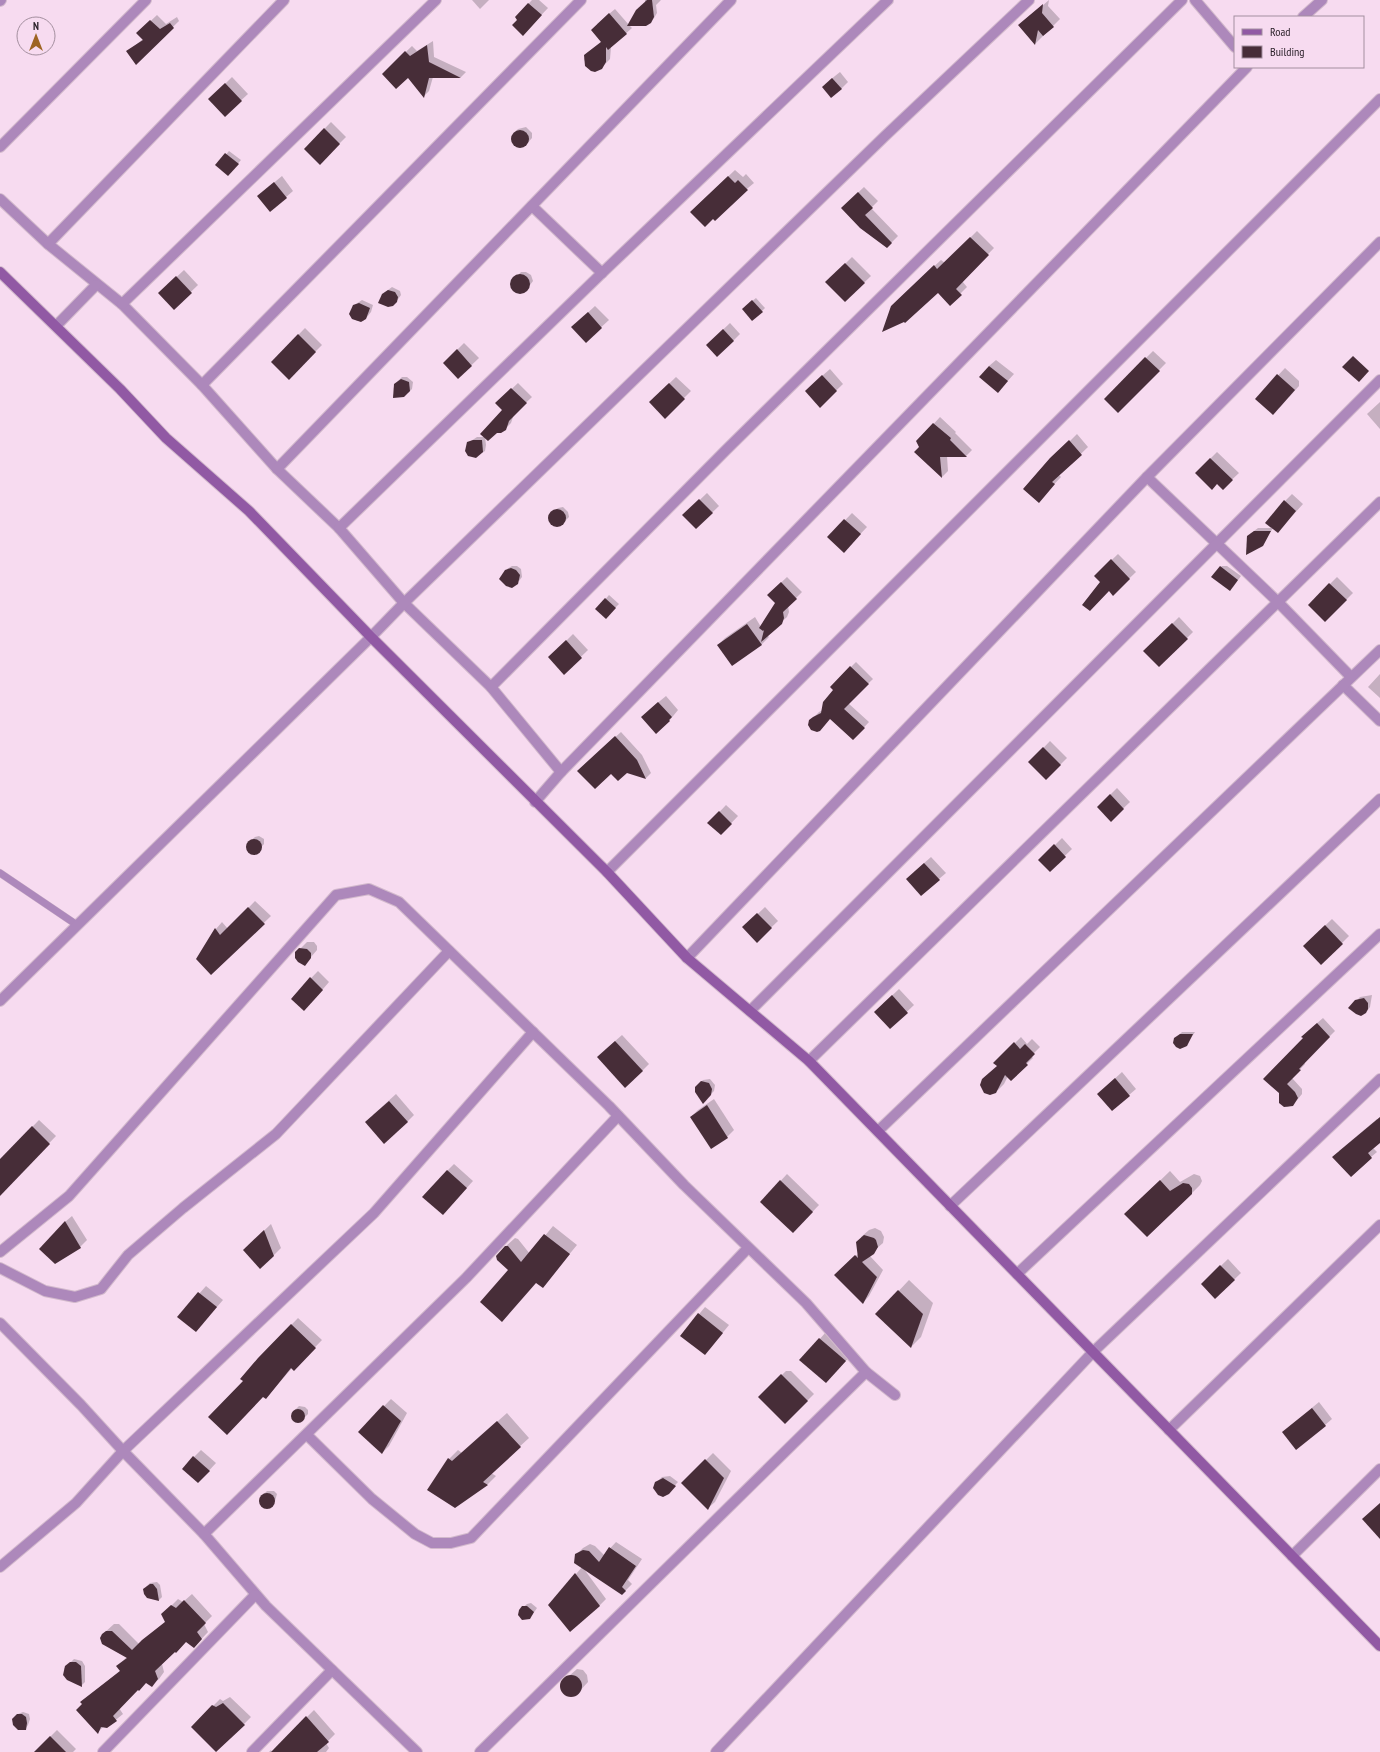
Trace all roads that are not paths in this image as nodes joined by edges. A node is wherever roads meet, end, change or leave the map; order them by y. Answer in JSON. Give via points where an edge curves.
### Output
{"nodes":[{"id":1,"x":146,"y":0,"type":"edge"},
{"id":2,"x":284,"y":0,"type":"edge"},
{"id":3,"x":436,"y":0,"type":"edge"},
{"id":4,"x":581,"y":0,"type":"edge"},
{"id":5,"x":731,"y":0,"type":"edge"},
{"id":6,"x":888,"y":0,"type":"edge"},
{"id":7,"x":1029,"y":0,"type":"edge"},
{"id":8,"x":1182,"y":0,"type":"edge"},
{"id":9,"x":1195,"y":0,"type":"edge"},
{"id":10,"x":1322,"y":0,"type":"edge"},
{"id":11,"x":1304,"y":16,"type":"edge"},
{"id":12,"x":1234,"y":45,"type":"edge"},
{"id":13,"x":1247,"y":68,"type":"edge"},
{"id":14,"x":1380,"y":99,"type":"edge"},
{"id":15,"x":0,"y":147,"type":"edge"},
{"id":16,"x":0,"y":199,"type":"edge"},
{"id":17,"x":532,"y":206,"type":"junction"},
{"id":18,"x":1380,"y":242,"type":"edge"},
{"id":19,"x":48,"y":244,"type":"junction"},
{"id":20,"x":0,"y":272,"type":"edge"},
{"id":21,"x":602,"y":273,"type":"junction"},
{"id":22,"x":96,"y":285,"type":"junction"},
{"id":23,"x":122,"y":304,"type":"junction"},
{"id":24,"x":56,"y":326,"type":"junction"},
{"id":25,"x":1380,"y":380,"type":"edge"},
{"id":26,"x":202,"y":386,"type":"junction"},
{"id":27,"x":277,"y":469,"type":"junction"},
{"id":28,"x":1148,"y":477,"type":"junction"},
{"id":29,"x":1380,"y":502,"type":"edge"},
{"id":30,"x":339,"y":528,"type":"junction"},
{"id":31,"x":1218,"y":544,"type":"junction"},
{"id":32,"x":1278,"y":602,"type":"junction"},
{"id":33,"x":404,"y":603,"type":"junction"},
{"id":34,"x":371,"y":638,"type":"junction"},
{"id":35,"x":1380,"y":650,"type":"edge"},
{"id":36,"x":1351,"y":677,"type":"junction"},
{"id":37,"x":1343,"y":685,"type":"junction"},
{"id":38,"x":491,"y":687,"type":"junction"},
{"id":39,"x":1380,"y":721,"type":"edge"},
{"id":40,"x":561,"y":772,"type":"junction"},
{"id":41,"x":1380,"y":799,"type":"edge"},
{"id":42,"x":535,"y":802,"type":"junction"},
{"id":43,"x":606,"y":872,"type":"junction"},
{"id":44,"x":0,"y":873,"type":"edge"},
{"id":45,"x":77,"y":925,"type":"junction"},
{"id":46,"x":1380,"y":934,"type":"edge"},
{"id":47,"x":449,"y":951,"type":"junction"},
{"id":48,"x":687,"y":958,"type":"junction"},
{"id":49,"x":0,"y":1001,"type":"edge"},
{"id":50,"x":750,"y":1011,"type":"junction"},
{"id":51,"x":533,"y":1032,"type":"junction"},
{"id":52,"x":809,"y":1061,"type":"junction"},
{"id":53,"x":1380,"y":1079,"type":"edge"},
{"id":54,"x":618,"y":1116,"type":"junction"},
{"id":55,"x":878,"y":1131,"type":"junction"},
{"id":56,"x":950,"y":1206,"type":"junction"},
{"id":57,"x":1380,"y":1225,"type":"edge"},
{"id":58,"x":748,"y":1248,"type":"junction"},
{"id":59,"x":0,"y":1252,"type":"edge"},
{"id":60,"x":0,"y":1268,"type":"edge"},
{"id":61,"x":1017,"y":1274,"type":"junction"},
{"id":62,"x":0,"y":1323,"type":"edge"},
{"id":63,"x":1093,"y":1352,"type":"junction"},
{"id":64,"x":866,"y":1372,"type":"junction"},
{"id":65,"x":896,"y":1395,"type":"dead end"},
{"id":66,"x":1169,"y":1430,"type":"junction"},
{"id":67,"x":307,"y":1435,"type":"junction"},
{"id":68,"x":123,"y":1450,"type":"junction"},
{"id":69,"x":1380,"y":1469,"type":"edge"},
{"id":70,"x":204,"y":1534,"type":"junction"},
{"id":71,"x":1292,"y":1556,"type":"junction"},
{"id":72,"x":0,"y":1567,"type":"edge"},
{"id":73,"x":255,"y":1595,"type":"junction"},
{"id":74,"x":1380,"y":1646,"type":"edge"},
{"id":75,"x":332,"y":1670,"type":"junction"},
{"id":76,"x":103,"y":1752,"type":"edge"},
{"id":77,"x":252,"y":1752,"type":"edge"},
{"id":78,"x":417,"y":1752,"type":"edge"},
{"id":79,"x":480,"y":1752,"type":"edge"},
{"id":80,"x":716,"y":1752,"type":"edge"}],
"edges":[{"from":1,"to":15,"type":"street"},
{"from":2,"to":19,"type":"street"},
{"from":3,"to":23,"type":"street"},
{"from":4,"to":26,"type":"street"},
{"from":5,"to":17,"type":"street"},
{"from":6,"to":21,"type":"street"},
{"from":7,"to":33,"type":"street"},
{"from":8,"to":38,"type":"street","via":[[726,450]]},
{"from":9,"to":12,"type":"street"},
{"from":10,"to":11,"type":"street"},
{"from":13,"to":40,"type":"street"},
{"from":14,"to":43,"type":"street"},
{"from":16,"to":19,"type":"street"},
{"from":17,"to":21,"type":"street"},
{"from":17,"to":27,"type":"street"},
{"from":18,"to":28,"type":"street"},
{"from":19,"to":22,"type":"street"},
{"from":20,"to":24,"type":"street"},
{"from":21,"to":30,"type":"street"},
{"from":22,"to":23,"type":"street"},
{"from":22,"to":24,"type":"street"},
{"from":23,"to":26,"type":"street"},
{"from":24,"to":34,"type":"street","via":[[166,438],[249,511]]},
{"from":25,"to":31,"type":"street"},
{"from":26,"to":27,"type":"street"},
{"from":27,"to":30,"type":"street"},
{"from":28,"to":31,"type":"street"},
{"from":28,"to":48,"type":"street"},
{"from":29,"to":32,"type":"street"},
{"from":30,"to":33,"type":"street"},
{"from":31,"to":32,"type":"street"},
{"from":31,"to":50,"type":"street"},
{"from":32,"to":36,"type":"street"},
{"from":32,"to":52,"type":"street"},
{"from":33,"to":34,"type":"street"},
{"from":33,"to":38,"type":"street"},
{"from":34,"to":42,"type":"street"},
{"from":34,"to":45,"type":"street"},
{"from":35,"to":36,"type":"street"},
{"from":36,"to":37,"type":"street"},
{"from":37,"to":39,"type":"street"},
{"from":37,"to":55,"type":"street"},
{"from":38,"to":40,"type":"street"},
{"from":40,"to":42,"type":"street"},
{"from":41,"to":56,"type":"street"},
{"from":42,"to":43,"type":"street"},
{"from":43,"to":48,"type":"street"},
{"from":44,"to":45,"type":"lane"},
{"from":45,"to":49,"type":"street"},
{"from":46,"to":61,"type":"street"},
{"from":47,"to":51,"type":"street"},
{"from":47,"to":59,"type":"street","via":[[399,902],[369,889],[336,895],[69,1196]]},
{"from":47,"to":60,"type":"street","via":[[276,1134],[128,1255],[101,1289],[75,1297],[52,1293]]},
{"from":48,"to":50,"type":"street"},
{"from":50,"to":52,"type":"street"},
{"from":51,"to":54,"type":"street"},
{"from":51,"to":68,"type":"street","via":[[374,1213]]},
{"from":52,"to":55,"type":"street"},
{"from":53,"to":63,"type":"street"},
{"from":54,"to":58,"type":"street"},
{"from":54,"to":67,"type":"street","via":[[466,1278]]},
{"from":55,"to":56,"type":"street"},
{"from":56,"to":61,"type":"street"},
{"from":57,"to":66,"type":"street"},
{"from":58,"to":64,"type":"street","via":[[806,1303]]},
{"from":58,"to":67,"type":"street","via":[[471,1538],[452,1543],[432,1543],[415,1534],[372,1499]]},
{"from":61,"to":63,"type":"street"},
{"from":62,"to":68,"type":"street"},
{"from":63,"to":66,"type":"street"},
{"from":63,"to":80,"type":"street"},
{"from":64,"to":65,"type":"street"},
{"from":64,"to":79,"type":"street"},
{"from":66,"to":71,"type":"street"},
{"from":67,"to":70,"type":"street"},
{"from":68,"to":70,"type":"street"},
{"from":68,"to":72,"type":"street","via":[[76,1503]]},
{"from":69,"to":71,"type":"street"},
{"from":70,"to":73,"type":"street"},
{"from":71,"to":74,"type":"street"},
{"from":73,"to":75,"type":"street"},
{"from":73,"to":76,"type":"street"},
{"from":75,"to":77,"type":"street"},
{"from":75,"to":78,"type":"street"}]}
